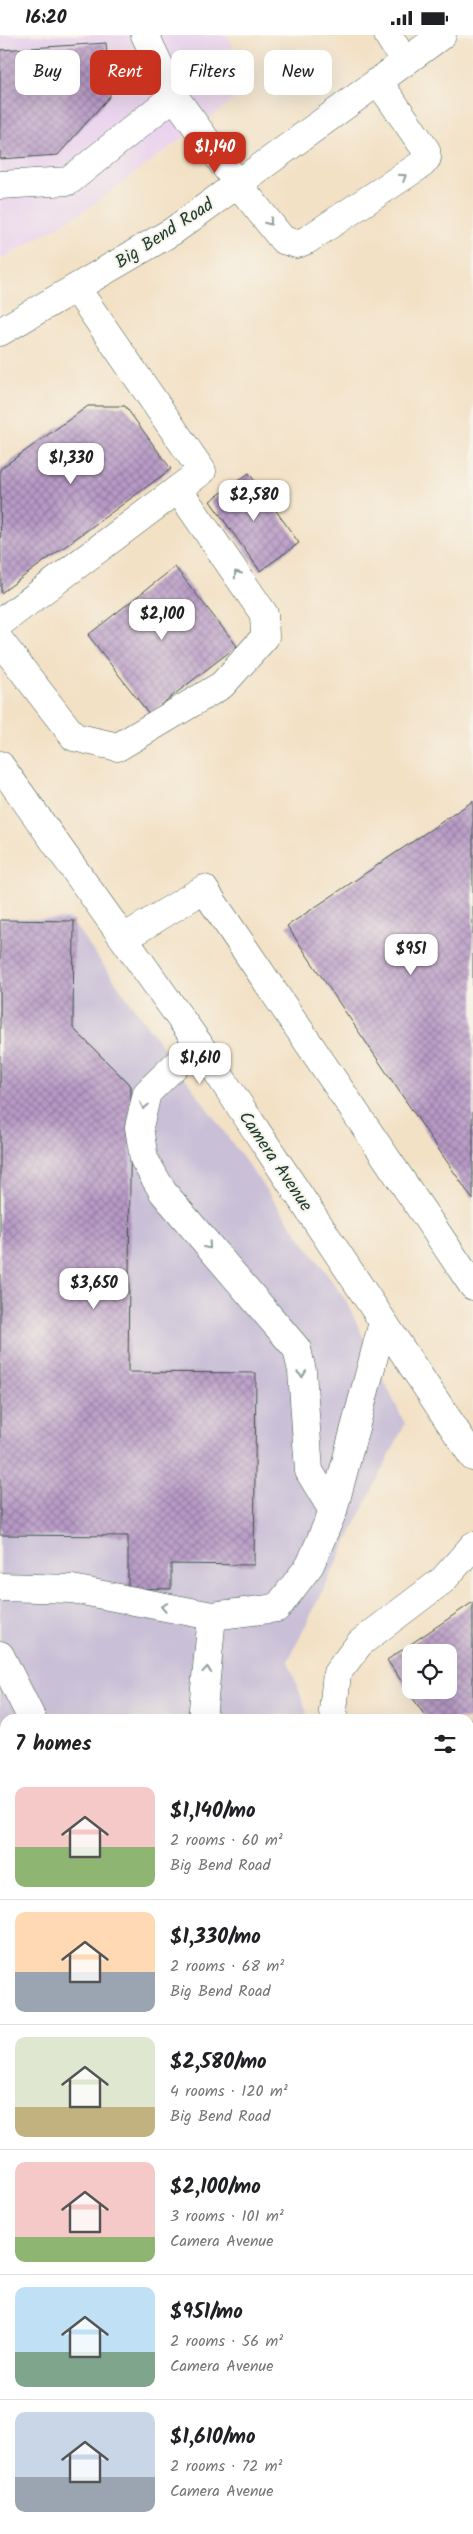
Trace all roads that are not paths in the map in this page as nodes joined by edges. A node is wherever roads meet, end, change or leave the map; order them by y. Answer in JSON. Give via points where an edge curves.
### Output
{"nodes":[{"id":1,"x":145,"y":35,"type":"edge"},
{"id":2,"x":388,"y":35,"type":"edge"},
{"id":3,"x":442,"y":35,"type":"edge"},
{"id":4,"x":404,"y":62,"type":"junction"},
{"id":5,"x":378,"y":81,"type":"junction"},
{"id":6,"x":174,"y":96,"type":"junction"},
{"id":7,"x":238,"y":184,"type":"junction"},
{"id":8,"x":0,"y":185,"type":"edge"},
{"id":9,"x":76,"y":287,"type":"junction"},
{"id":10,"x":0,"y":332,"type":"edge"},
{"id":11,"x":178,"y":489,"type":"junction"},
{"id":12,"x":0,"y":623,"type":"edge"},
{"id":13,"x":0,"y":641,"type":"edge"},
{"id":14,"x":0,"y":765,"type":"edge"},
{"id":15,"x":124,"y":938,"type":"junction"},
{"id":16,"x":198,"y":1043,"type":"junction"},
{"id":17,"x":473,"y":1286,"type":"edge"},
{"id":18,"x":383,"y":1322,"type":"junction"},
{"id":19,"x":464,"y":1422,"type":"edge"},
{"id":20,"x":473,"y":1457,"type":"edge"},
{"id":21,"x":334,"y":1511,"type":"junction"},
{"id":22,"x":473,"y":1546,"type":"edge"},
{"id":23,"x":0,"y":1587,"type":"edge"},
{"id":24,"x":212,"y":1616,"type":"junction"},
{"id":25,"x":0,"y":1655,"type":"edge"},
{"id":26,"x":30,"y":1714,"type":"edge"},
{"id":27,"x":202,"y":1714,"type":"edge"},
{"id":28,"x":334,"y":1714,"type":"edge"}],
"edges":[{"from":1,"to":6,"type":"street"},
{"from":2,"to":4,"type":"street"},
{"from":3,"to":4,"type":"street","name":"Big Bend Road"},
{"from":4,"to":5,"type":"street","name":"Big Bend Road"},
{"from":5,"to":7,"type":"street","name":"Big Bend Road"},
{"from":7,"to":5,"type":"street","one_way":true,"via":[[283,240],[297,243],[307,240],[422,164],[427,158],[426,151]]},
{"from":6,"to":7,"type":"street"},
{"from":6,"to":8,"type":"street","via":[[69,181]]},
{"from":7,"to":9,"type":"street","name":"Big Bend Road","via":[[172,231]]},
{"from":9,"to":10,"type":"street","name":"Big Bend Road"},
{"from":9,"to":11,"type":"street","via":[[202,471]]},
{"from":11,"to":12,"type":"street"},
{"from":13,"to":11,"type":"street","one_way":true,"via":[[74,737],[118,747],[222,685],[265,637],[264,614]]},
{"from":14,"to":15,"type":"street","name":"Camera Avenue"},
{"from":15,"to":16,"type":"street","name":"Camera Avenue"},
{"from":15,"to":17,"type":"street","via":[[204,889]]},
{"from":16,"to":18,"type":"street","name":"Camera Avenue"},
{"from":16,"to":21,"type":"street","one_way":true,"via":[[147,1093],[139,1127],[144,1159],[163,1192],[297,1349],[302,1371],[309,1471]]},
{"from":18,"to":19,"type":"street","name":"Camera Avenue","via":[[427,1387]]},
{"from":18,"to":21,"type":"street"},
{"from":19,"to":20,"type":"street","name":"Camera Avenue"},
{"from":21,"to":24,"type":"street","via":[[310,1565],[277,1608]]},
{"from":22,"to":28,"type":"street","via":[[443,1580],[360,1643],[337,1673]]},
{"from":24,"to":23,"type":"street","one_way":true,"via":[[72,1589]]},
{"from":27,"to":24,"type":"street","one_way":true},
{"from":25,"to":26,"type":"street"}]}
